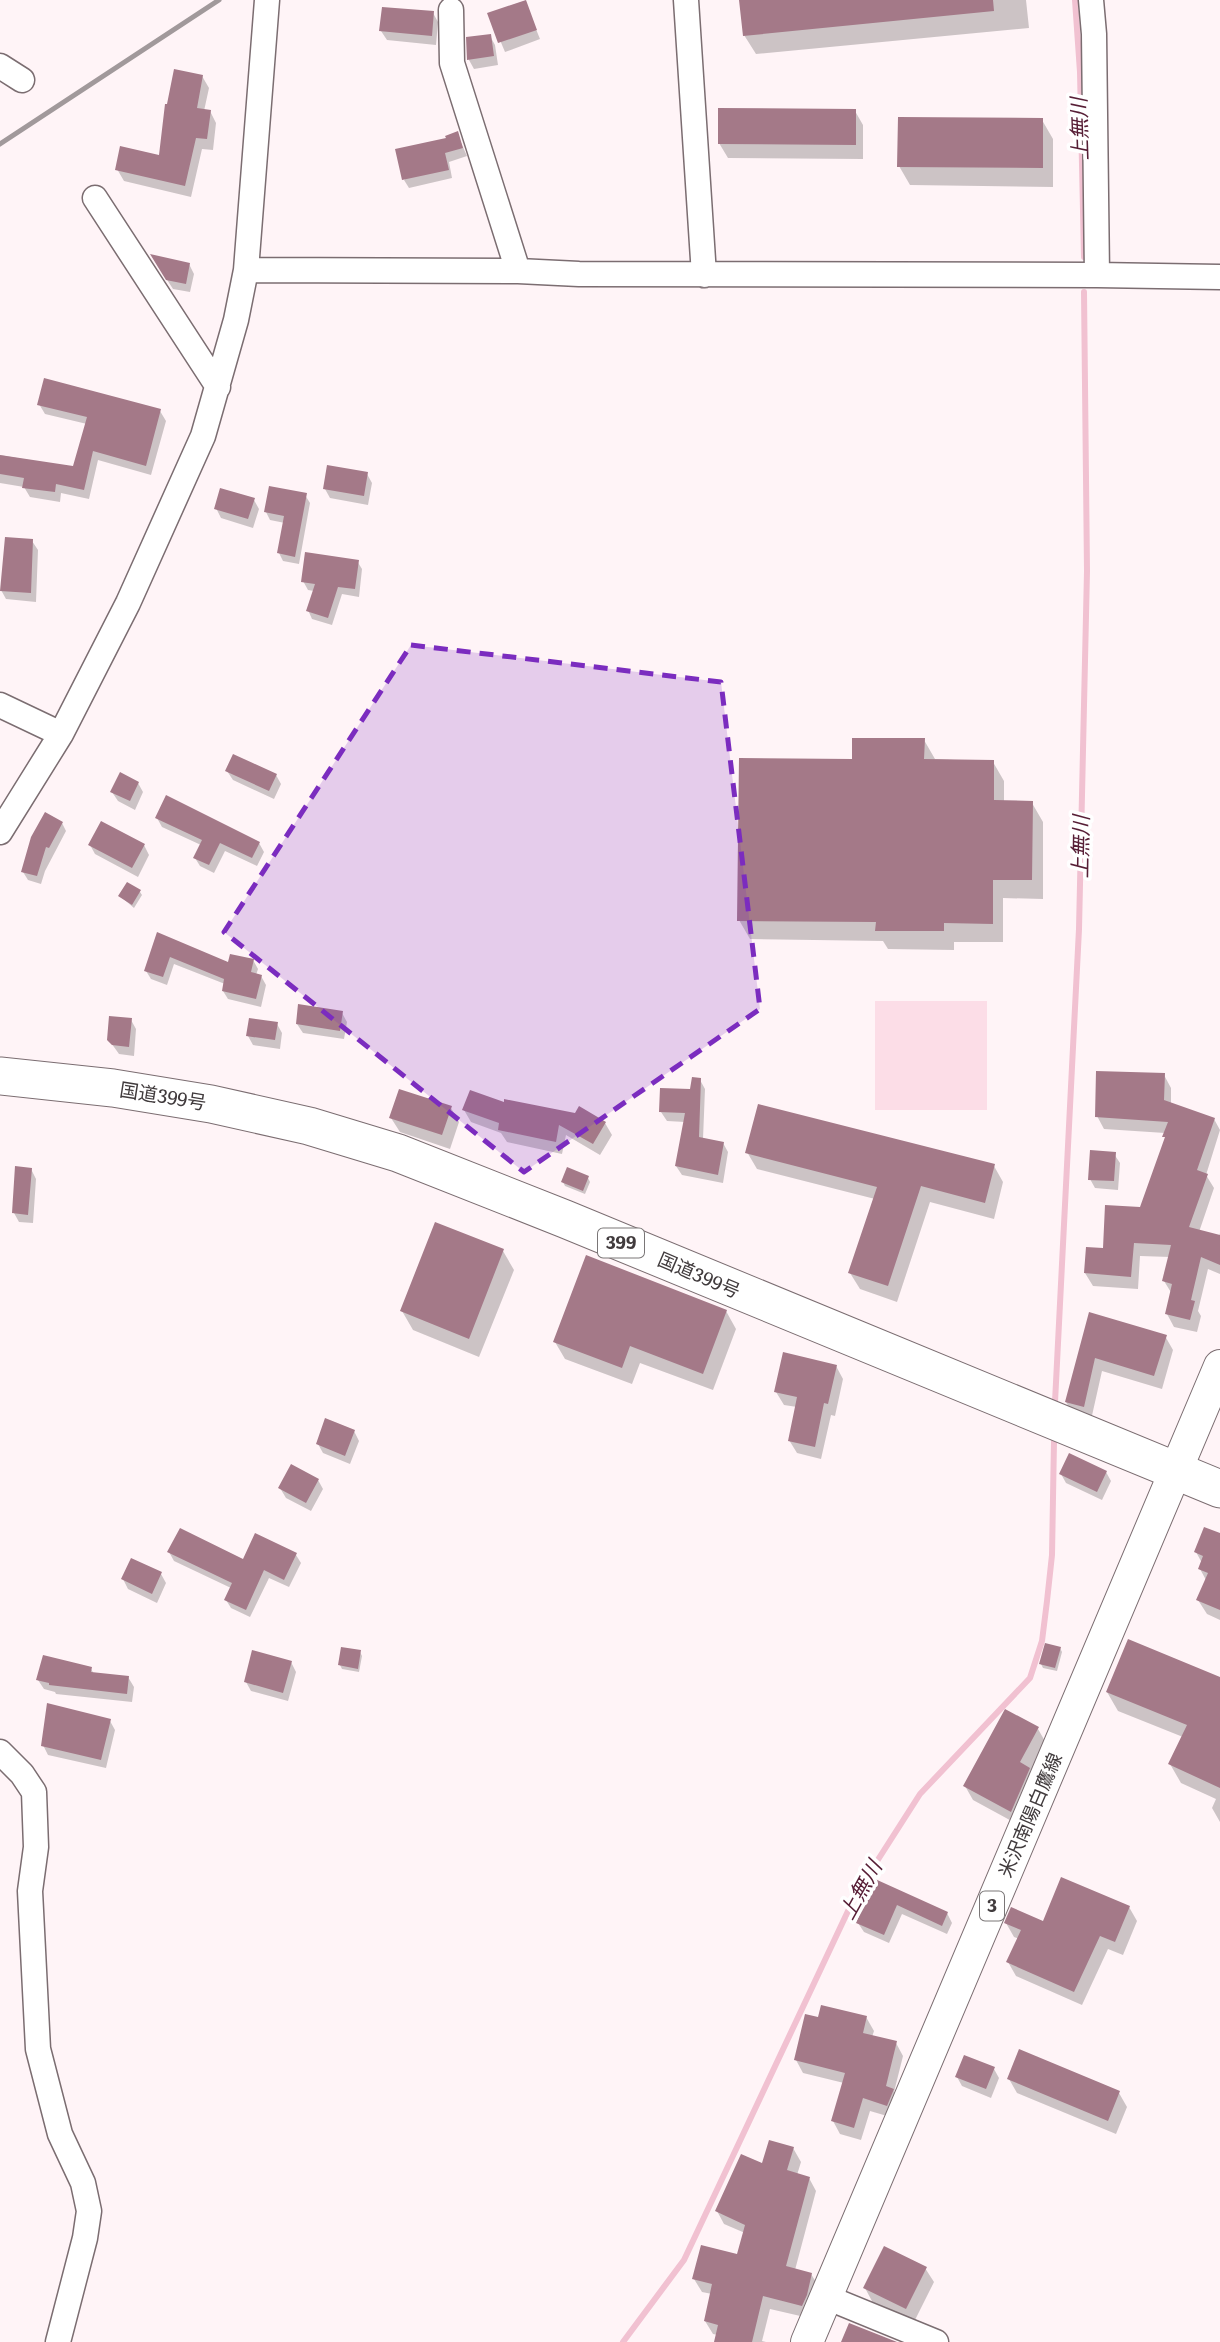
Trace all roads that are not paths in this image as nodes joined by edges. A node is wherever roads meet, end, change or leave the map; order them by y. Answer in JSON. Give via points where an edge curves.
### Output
{"nodes":[{"id":1,"x":267,"y":0,"type":"edge"},
{"id":2,"x":686,"y":0,"type":"edge"},
{"id":3,"x":1091,"y":0,"type":"edge"},
{"id":4,"x":451,"y":10,"type":"dead end"},
{"id":5,"x":0,"y":66,"type":"edge"},
{"id":6,"x":22,"y":80,"type":"dead end"},
{"id":7,"x":95,"y":198,"type":"dead end"},
{"id":8,"x":246,"y":270,"type":"junction"},
{"id":9,"x":517,"y":271,"type":"junction"},
{"id":10,"x":704,"y":275,"type":"junction"},
{"id":11,"x":1097,"y":275,"type":"junction"},
{"id":12,"x":1220,"y":277,"type":"edge"},
{"id":13,"x":218,"y":387,"type":"junction"},
{"id":14,"x":0,"y":705,"type":"edge"},
{"id":15,"x":61,"y":734,"type":"junction"},
{"id":16,"x":0,"y":832,"type":"edge"},
{"id":17,"x":0,"y":1076,"type":"edge"},
{"id":18,"x":1220,"y":1366,"type":"edge"},
{"id":19,"x":1176,"y":1469,"type":"junction"},
{"id":20,"x":1220,"y":1489,"type":"edge"},
{"id":21,"x":0,"y":1752,"type":"edge"},
{"id":22,"x":826,"y":2297,"type":"junction"},
{"id":23,"x":58,"y":2342,"type":"edge"},
{"id":24,"x":807,"y":2342,"type":"edge"},
{"id":25,"x":936,"y":2342,"type":"edge"}],
"edges":[{"from":1,"to":8,"type":"street"},
{"from":2,"to":10,"type":"street"},
{"from":3,"to":11,"type":"street"},
{"from":4,"to":9,"type":"street","via":[[452,63]]},
{"from":5,"to":6,"type":"street"},
{"from":7,"to":13,"type":"street"},
{"from":8,"to":9,"type":"street"},
{"from":8,"to":13,"type":"street"},
{"from":9,"to":10,"type":"street"},
{"from":10,"to":11,"type":"street"},
{"from":11,"to":12,"type":"street"},
{"from":13,"to":15,"type":"street","via":[[177,497]]},
{"from":14,"to":15,"type":"street"},
{"from":15,"to":16,"type":"street"},
{"from":17,"to":19,"type":"highway","name":"国道399号","number":"399","via":[[211,1104],[309,1126],[398,1153]]},
{"from":18,"to":19,"type":"main road","name":"米沢南陽白鷹線","number":"3"},
{"from":19,"to":20,"type":"highway","name":"国道399号","number":"399"},
{"from":19,"to":22,"type":"main road","name":"米沢南陽白鷹線","number":"3"},
{"from":21,"to":23,"type":"street","via":[[34,1792],[36,1847],[30,1891],[38,2049],[60,2134],[83,2183],[89,2211]]},
{"from":22,"to":24,"type":"main road","name":"米沢南陽白鷹線","number":"3"},
{"from":22,"to":25,"type":"street"}]}
